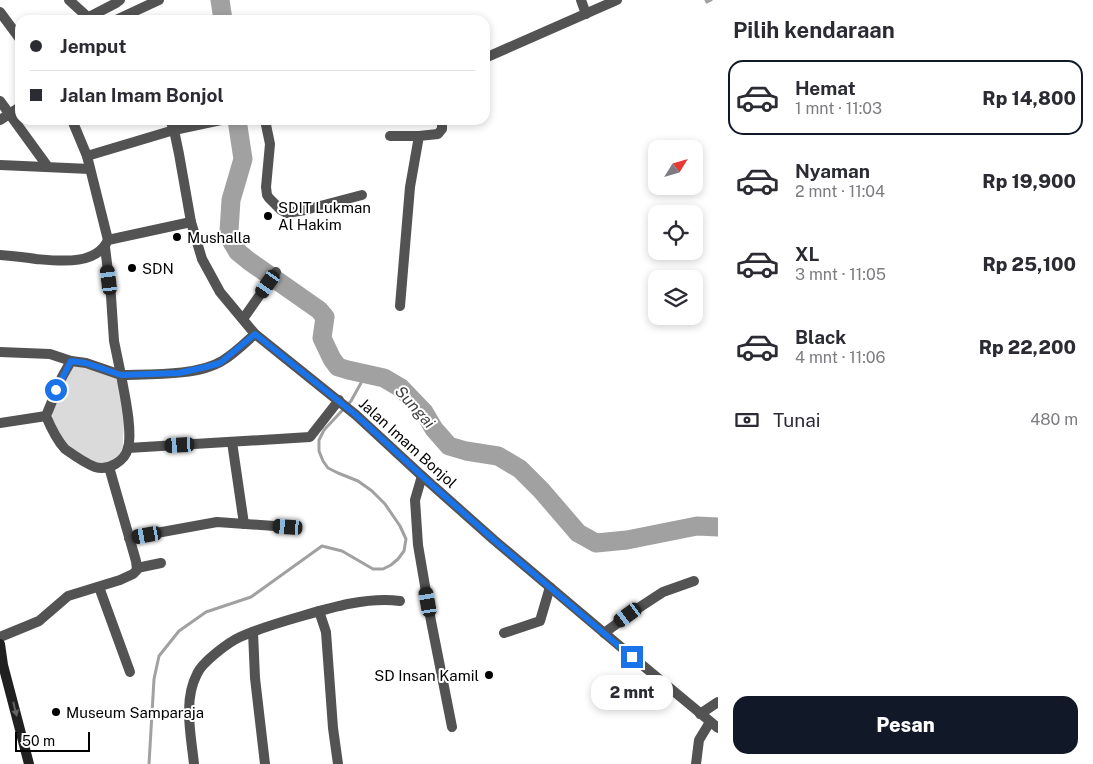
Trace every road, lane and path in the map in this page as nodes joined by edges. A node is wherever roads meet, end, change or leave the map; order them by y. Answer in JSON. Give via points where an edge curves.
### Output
{"nodes":[{"id":1,"x":69,"y":0,"type":"edge"},
{"id":2,"x":120,"y":0,"type":"edge"},
{"id":3,"x":159,"y":0,"type":"edge"},
{"id":4,"x":581,"y":0,"type":"edge"},
{"id":5,"x":617,"y":0,"type":"edge"},
{"id":6,"x":0,"y":12,"type":"edge"},
{"id":7,"x":586,"y":14,"type":"junction"},
{"id":8,"x":86,"y":15,"type":"edge"},
{"id":9,"x":97,"y":15,"type":"edge"},
{"id":10,"x":127,"y":15,"type":"edge"},
{"id":11,"x":15,"y":32,"type":"edge"},
{"id":12,"x":490,"y":56,"type":"edge"},
{"id":13,"x":0,"y":101,"type":"edge"},
{"id":14,"x":5,"y":117,"type":"edge"},
{"id":15,"x":74,"y":125,"type":"edge"},
{"id":16,"x":172,"y":125,"type":"edge"},
{"id":17,"x":266,"y":125,"type":"edge"},
{"id":18,"x":442,"y":125,"type":"edge"},
{"id":19,"x":390,"y":136,"type":"dead end"},
{"id":20,"x":419,"y":136,"type":"junction"},
{"id":21,"x":87,"y":156,"type":"junction"},
{"id":22,"x":0,"y":165,"type":"edge"},
{"id":23,"x":48,"y":167,"type":"junction"},
{"id":24,"x":90,"y":169,"type":"junction"},
{"id":25,"x":362,"y":195,"type":"dead end"},
{"id":26,"x":191,"y":222,"type":"junction"},
{"id":27,"x":107,"y":244,"type":"junction"},
{"id":28,"x":0,"y":255,"type":"edge"},
{"id":29,"x":276,"y":272,"type":"dead end"},
{"id":30,"x":400,"y":306,"type":"dead end"},
{"id":31,"x":243,"y":319,"type":"junction"},
{"id":32,"x":255,"y":334,"type":"junction"},
{"id":33,"x":0,"y":352,"type":"edge"},
{"id":34,"x":71,"y":361,"type":"junction"},
{"id":35,"x":121,"y":375,"type":"junction"},
{"id":36,"x":345,"y":405,"type":"junction"},
{"id":37,"x":46,"y":416,"type":"junction"},
{"id":38,"x":0,"y":423,"type":"edge"},
{"id":39,"x":232,"y":442,"type":"junction"},
{"id":40,"x":128,"y":448,"type":"junction"},
{"id":41,"x":108,"y":466,"type":"junction"},
{"id":42,"x":422,"y":476,"type":"junction"},
{"id":43,"x":244,"y":524,"type":"junction"},
{"id":44,"x":288,"y":527,"type":"dead end"},
{"id":45,"x":129,"y":538,"type":"junction"},
{"id":46,"x":161,"y":563,"type":"dead end"},
{"id":47,"x":137,"y":568,"type":"junction"},
{"id":48,"x":694,"y":581,"type":"dead end"},
{"id":49,"x":99,"y":587,"type":"junction"},
{"id":50,"x":550,"y":587,"type":"junction"},
{"id":51,"x":400,"y":601,"type":"dead end"},
{"id":52,"x":319,"y":611,"type":"junction"},
{"id":53,"x":253,"y":632,"type":"junction"},
{"id":54,"x":504,"y":633,"type":"dead end"},
{"id":55,"x":604,"y":633,"type":"junction"},
{"id":56,"x":0,"y":637,"type":"edge"},
{"id":57,"x":0,"y":644,"type":"edge"},
{"id":58,"x":2,"y":665,"type":"edge"},
{"id":59,"x":130,"y":672,"type":"dead end"},
{"id":60,"x":718,"y":702,"type":"edge"},
{"id":61,"x":700,"y":714,"type":"junction"},
{"id":62,"x":714,"y":725,"type":"edge"},
{"id":63,"x":452,"y":727,"type":"dead end"},
{"id":64,"x":29,"y":764,"type":"edge"},
{"id":65,"x":194,"y":764,"type":"edge"},
{"id":66,"x":266,"y":764,"type":"edge"},
{"id":67,"x":338,"y":764,"type":"edge"},
{"id":68,"x":696,"y":764,"type":"edge"}],
"edges":[{"from":1,"to":8,"type":"street"},
{"from":2,"to":9,"type":"street"},
{"from":3,"to":10,"type":"street"},
{"from":4,"to":7,"type":"street"},
{"from":5,"to":7,"type":"street"},
{"from":6,"to":11,"type":"street"},
{"from":7,"to":12,"type":"street"},
{"from":13,"to":14,"type":"street"},
{"from":14,"to":23,"type":"street"},
{"from":15,"to":21,"type":"street"},
{"from":16,"to":21,"type":"street"},
{"from":16,"to":26,"type":"street","name":"Jalan Imam Bonjol"},
{"from":17,"to":25,"type":"street","via":[[270,144],[267,194],[281,210],[288,213],[305,210]]},
{"from":18,"to":20,"type":"street","via":[[438,134]]},
{"from":19,"to":20,"type":"street"},
{"from":20,"to":30,"type":"street","via":[[410,187]]},
{"from":21,"to":24,"type":"street"},
{"from":22,"to":23,"type":"street"},
{"from":23,"to":24,"type":"street"},
{"from":24,"to":27,"type":"street"},
{"from":26,"to":27,"type":"street"},
{"from":26,"to":31,"type":"street","name":"Jalan Imam Bonjol","via":[[202,259],[216,287]]},
{"from":27,"to":28,"type":"street","via":[[92,256],[78,260]]},
{"from":27,"to":35,"type":"street","via":[[114,342]]},
{"from":29,"to":31,"type":"street"},
{"from":31,"to":32,"type":"street","name":"Jalan Imam Bonjol"},
{"from":32,"to":35,"type":"street","via":[[220,363],[179,373]]},
{"from":32,"to":36,"type":"street","name":"Jalan Imam Bonjol"},
{"from":33,"to":34,"type":"street","via":[[50,354]]},
{"from":34,"to":35,"type":"street"},
{"from":34,"to":37,"type":"street"},
{"from":35,"to":40,"type":"street","via":[[128,417]]},
{"from":36,"to":39,"type":"street","via":[[310,437]]},
{"from":36,"to":42,"type":"street","name":"Jalan Imam Bonjol"},
{"from":37,"to":38,"type":"street"},
{"from":37,"to":41,"type":"street","via":[[54,435],[66,449],[96,467]]},
{"from":39,"to":40,"type":"street"},
{"from":39,"to":43,"type":"street"},
{"from":40,"to":41,"type":"street","via":[[119,463]]},
{"from":41,"to":45,"type":"street"},
{"from":42,"to":50,"type":"street","name":"Jalan Imam Bonjol"},
{"from":42,"to":63,"type":"street","via":[[416,500],[418,545]]},
{"from":43,"to":44,"type":"street"},
{"from":43,"to":45,"type":"street","via":[[216,522]]},
{"from":45,"to":47,"type":"street"},
{"from":46,"to":47,"type":"street"},
{"from":47,"to":49,"type":"street","via":[[133,574]]},
{"from":48,"to":55,"type":"street","via":[[663,592]]},
{"from":49,"to":56,"type":"street","via":[[68,596],[39,621]]},
{"from":49,"to":59,"type":"street"},
{"from":50,"to":54,"type":"street","via":[[540,621]]},
{"from":50,"to":55,"type":"street","name":"Jalan Imam Bonjol"},
{"from":51,"to":52,"type":"street","via":[[385,599]]},
{"from":52,"to":53,"type":"street"},
{"from":52,"to":67,"type":"street","via":[[327,640]]},
{"from":53,"to":65,"type":"street","via":[[224,647],[198,672],[192,685],[189,718]]},
{"from":53,"to":66,"type":"street","via":[[255,678]]},
{"from":55,"to":61,"type":"street","name":"Jalan Imam Bonjol"},
{"from":57,"to":58,"type":"main road"},
{"from":58,"to":64,"type":"main road","one_way":true},
{"from":60,"to":61,"type":"street"},
{"from":61,"to":62,"type":"street","name":"Jalan Imam Bonjol"},
{"from":62,"to":68,"type":"street","via":[[699,740]]}]}
